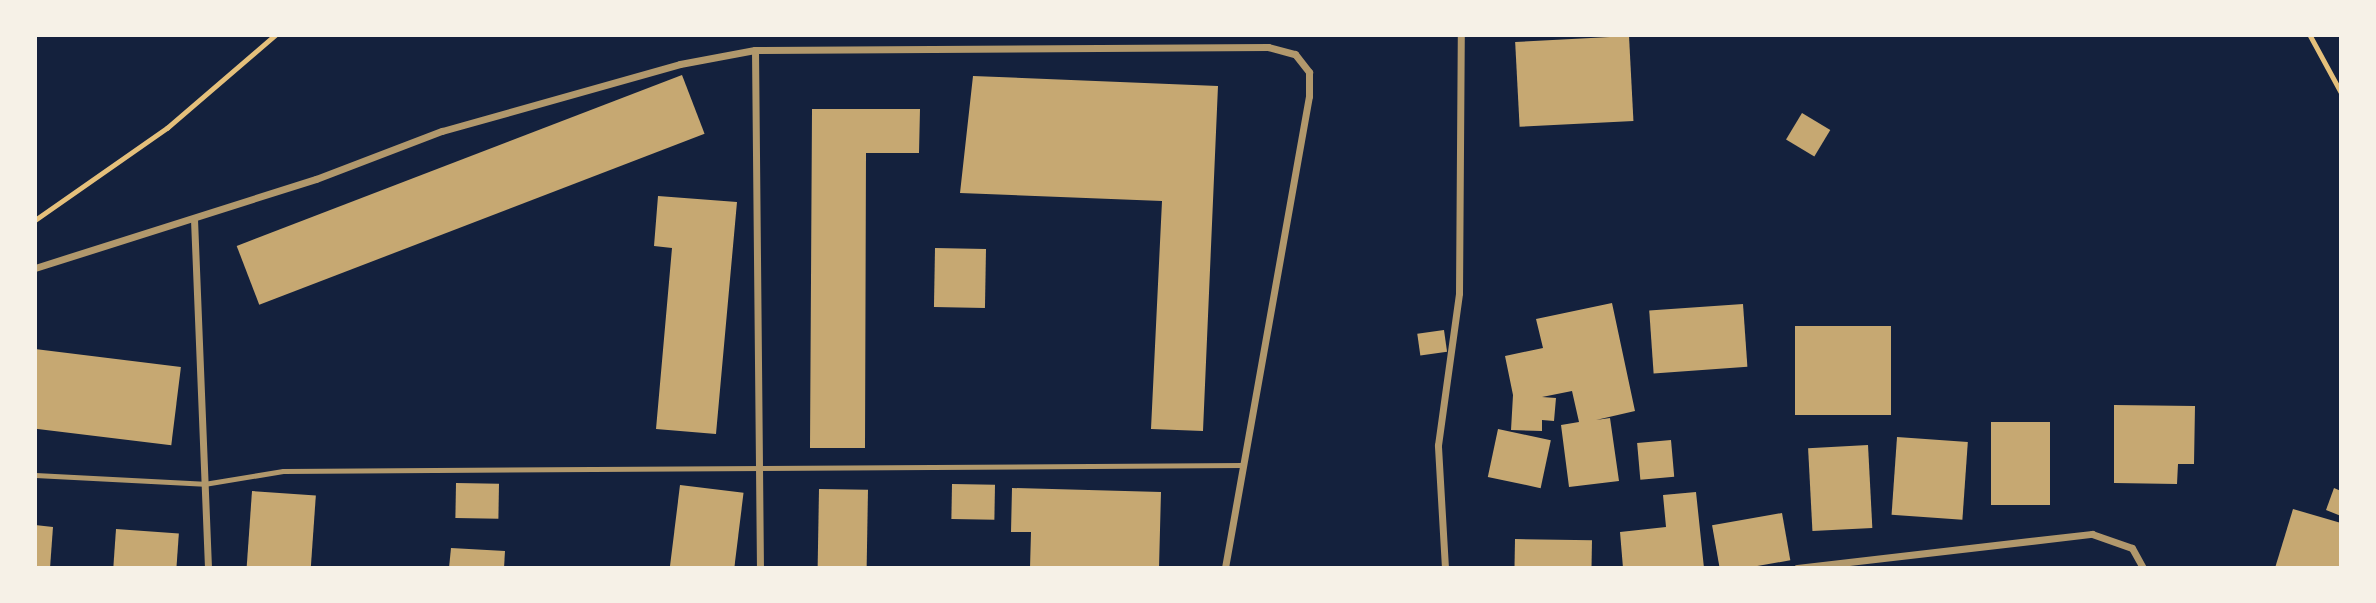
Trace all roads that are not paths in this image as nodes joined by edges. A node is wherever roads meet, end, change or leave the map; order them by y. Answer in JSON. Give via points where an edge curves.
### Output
{"nodes":[{"id":1,"x":1461,"y":35,"type":"edge"},
{"id":2,"x":755,"y":50,"type":"junction"},
{"id":3,"x":194,"y":219,"type":"junction"},
{"id":4,"x":35,"y":268,"type":"edge"},
{"id":5,"x":1243,"y":465,"type":"junction"},
{"id":6,"x":759,"y":473,"type":"junction"},
{"id":7,"x":35,"y":475,"type":"edge"},
{"id":8,"x":204,"y":484,"type":"junction"},
{"id":9,"x":208,"y":568,"type":"edge"},
{"id":10,"x":760,"y":568,"type":"edge"},
{"id":11,"x":1224,"y":568,"type":"edge"},
{"id":12,"x":1445,"y":568,"type":"edge"},
{"id":13,"x":1797,"y":568,"type":"edge"},
{"id":14,"x":2143,"y":568,"type":"edge"}],
"edges":[{"from":1,"to":12,"type":"street","via":[[1459,293],[1438,445]]},
{"from":2,"to":3,"type":"street","via":[[611,79]]},
{"from":2,"to":5,"type":"street","via":[[1104,45],[1268,47],[1295,54],[1309,72],[1309,96]]},
{"from":2,"to":6,"type":"street"},
{"from":3,"to":4,"type":"street"},
{"from":3,"to":8,"type":"street"},
{"from":5,"to":6,"type":"lane"},
{"from":5,"to":11,"type":"street"},
{"from":6,"to":8,"type":"lane","via":[[283,471]]},
{"from":6,"to":10,"type":"street"},
{"from":7,"to":8,"type":"lane"},
{"from":8,"to":9,"type":"street"},
{"from":13,"to":14,"type":"street","via":[[2092,534],[2132,548]]}]}
